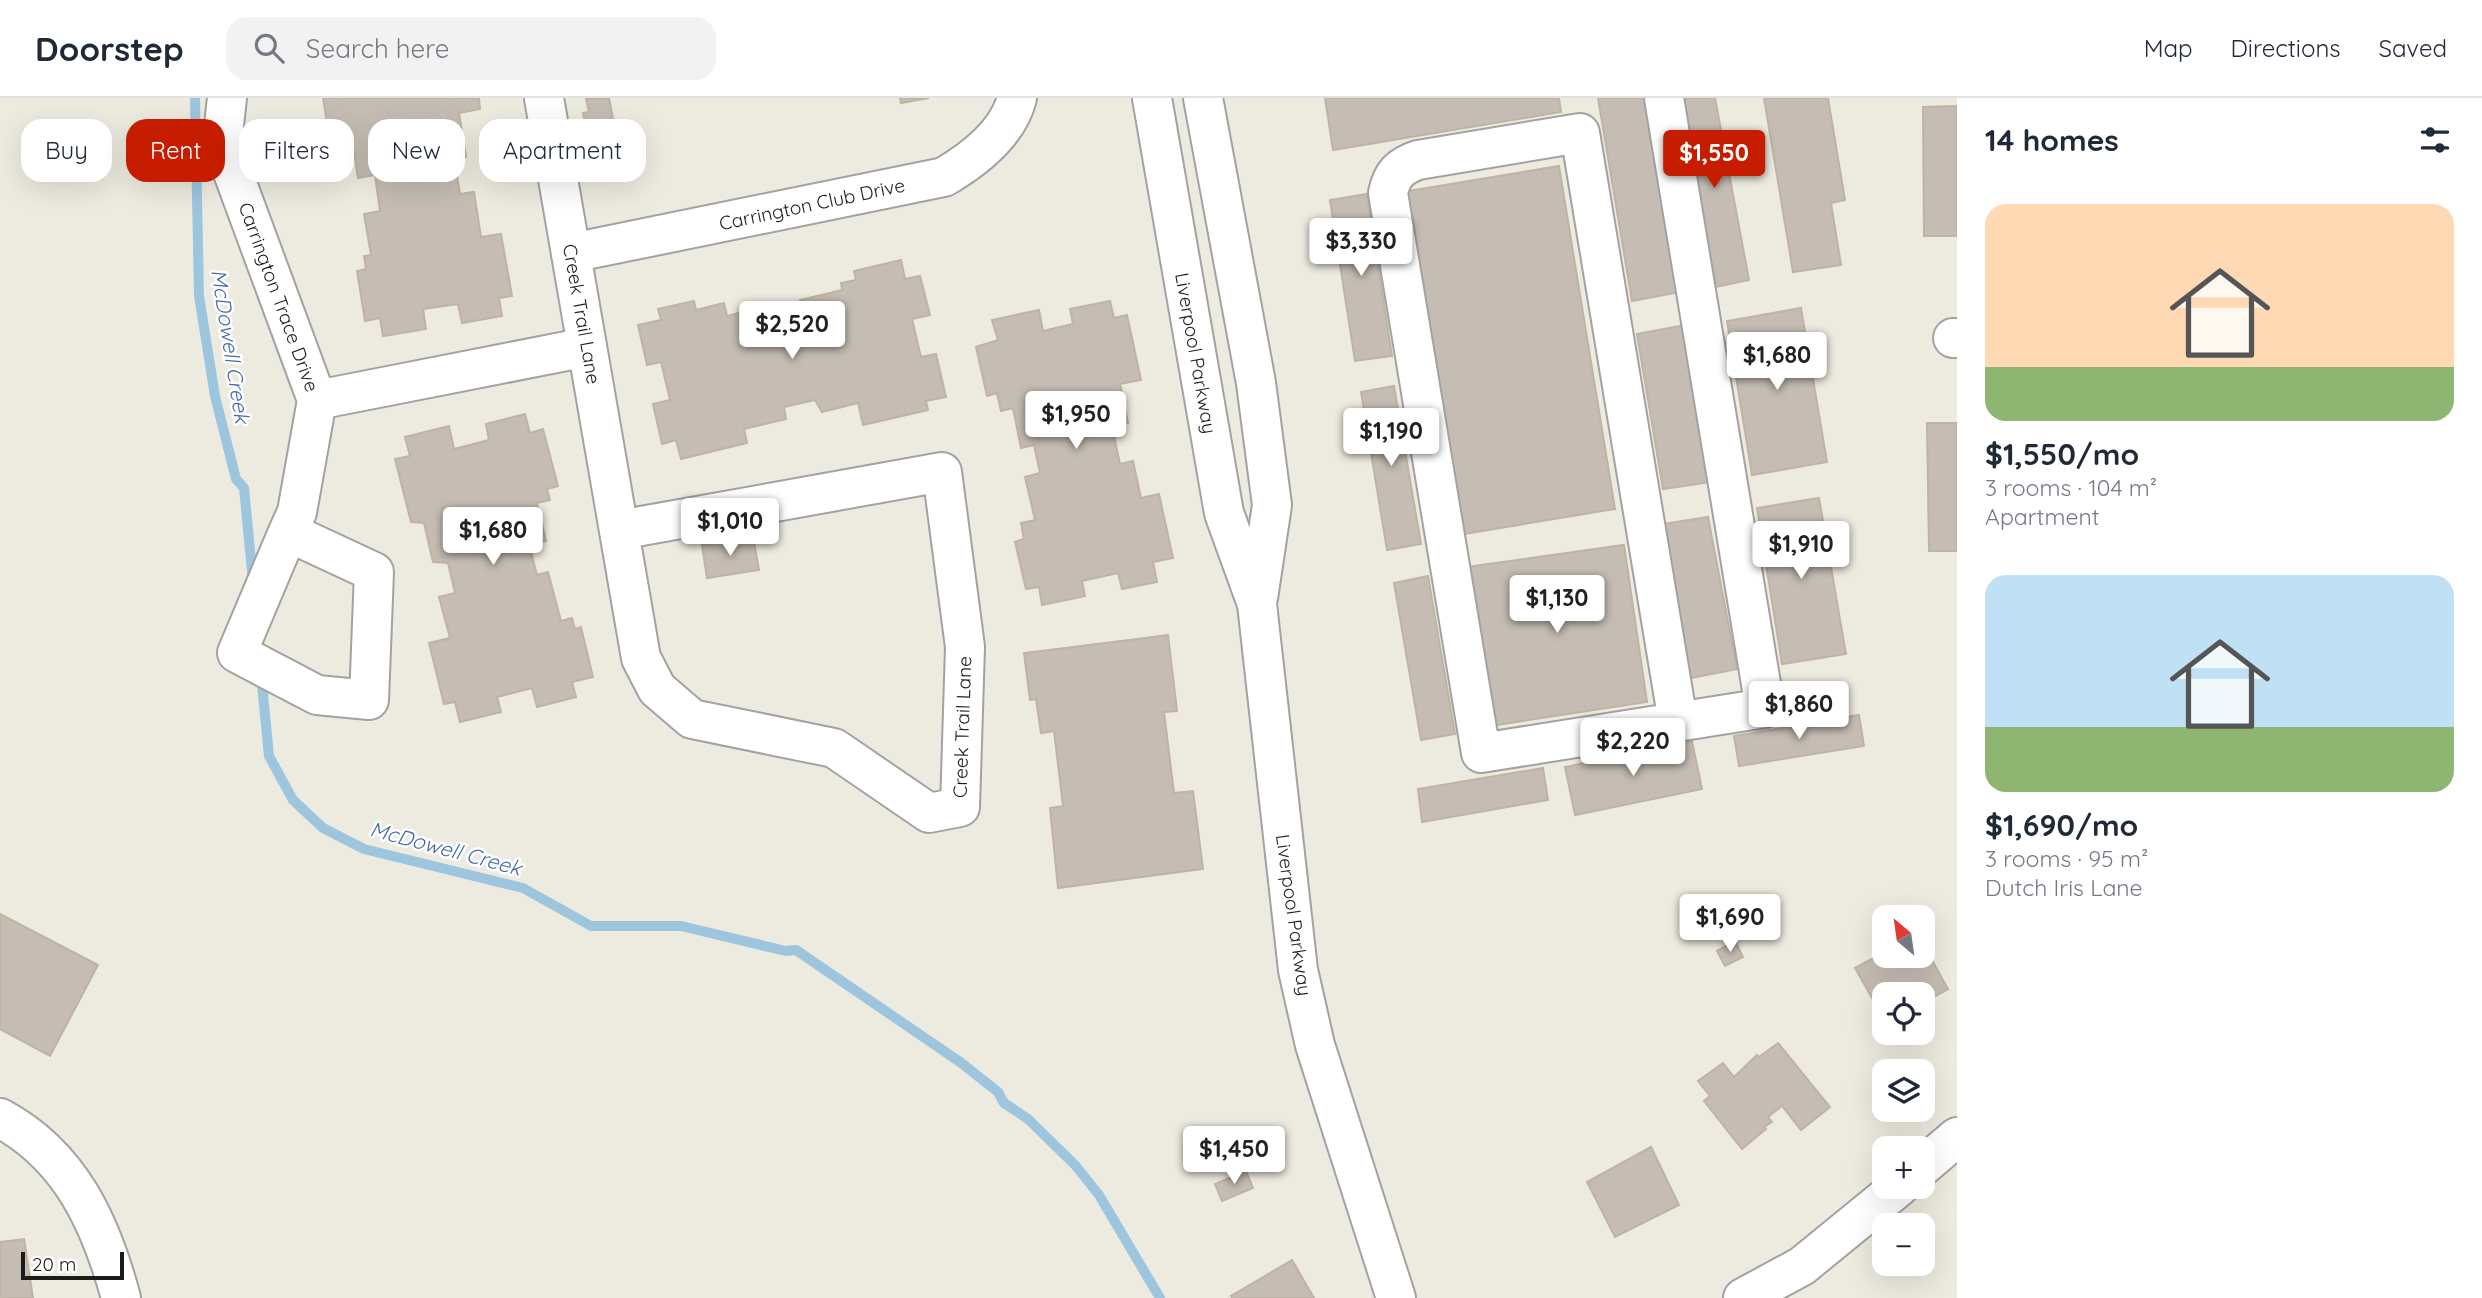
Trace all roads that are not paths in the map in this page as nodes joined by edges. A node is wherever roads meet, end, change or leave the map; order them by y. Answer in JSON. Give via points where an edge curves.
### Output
{"nodes":[{"id":1,"x":227,"y":98,"type":"edge"},
{"id":2,"x":544,"y":98,"type":"edge"},
{"id":3,"x":1017,"y":98,"type":"edge"},
{"id":4,"x":1152,"y":98,"type":"edge"},
{"id":5,"x":1203,"y":98,"type":"edge"},
{"id":6,"x":1664,"y":98,"type":"edge"},
{"id":7,"x":571,"y":253,"type":"junction"},
{"id":8,"x":587,"y":347,"type":"junction"},
{"id":9,"x":317,"y":400,"type":"junction"},
{"id":10,"x":619,"y":530,"type":"junction"},
{"id":11,"x":288,"y":532,"type":"junction"},
{"id":12,"x":1257,"y":604,"type":"junction"},
{"id":13,"x":1678,"y":722,"type":"junction"},
{"id":14,"x":0,"y":1118,"type":"edge"},
{"id":15,"x":1957,"y":1137,"type":"edge"},
{"id":16,"x":1935,"y":1156,"type":"edge"},
{"id":17,"x":1884,"y":1199,"type":"edge"},
{"id":18,"x":121,"y":1298,"type":"edge"},
{"id":19,"x":1396,"y":1298,"type":"edge"},
{"id":20,"x":1743,"y":1298,"type":"edge"}],
"edges":[{"from":1,"to":9,"type":"street","name":"Carrington Trace Drive","via":[[222,143]]},
{"from":2,"to":7,"type":"street","name":"Creek Trail Lane"},
{"from":3,"to":7,"type":"street","name":"Carrington Club Drive","via":[[1014,110],[975,159],[944,177]]},
{"from":4,"to":12,"type":"street","name":"Liverpool Parkway","via":[[1224,513]]},
{"from":5,"to":12,"type":"street","name":"Liverpool Parkway","via":[[1256,383],[1272,505]]},
{"from":6,"to":13,"type":"street","via":[[1765,708]]},
{"from":7,"to":8,"type":"street","name":"Creek Trail Lane"},
{"from":8,"to":9,"type":"street"},
{"from":8,"to":10,"type":"street","name":"Creek Trail Lane"},
{"from":9,"to":11,"type":"street","name":"Carrington Trace Drive","via":[[297,512]]},
{"from":10,"to":10,"type":"street","name":"Creek Trail Lane","via":[[641,658],[657,689],[692,719],[834,748],[929,814],[960,807],[965,647],[942,472]]},
{"from":11,"to":11,"type":"street","name":"Carrington Trace Drive","via":[[237,653],[317,695],[369,700],[374,572]]},
{"from":12,"to":19,"type":"street","name":"Liverpool Parkway","via":[[1298,970],[1315,1045]]},
{"from":13,"to":13,"type":"street","via":[[1481,754],[1388,193],[1391,178],[1403,165],[1580,133]]},
{"from":14,"to":18,"type":"street","via":[[48,1152],[76,1186],[98,1224]]},
{"from":15,"to":16,"type":"street"},
{"from":17,"to":20,"type":"street","via":[[1802,1266]]}]}
